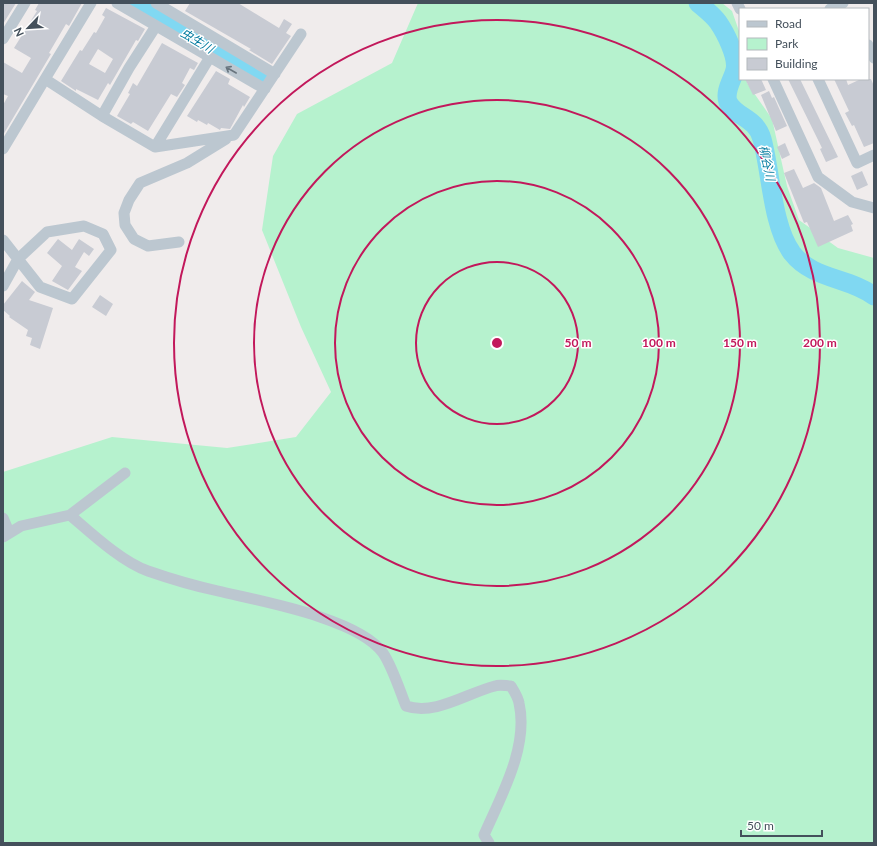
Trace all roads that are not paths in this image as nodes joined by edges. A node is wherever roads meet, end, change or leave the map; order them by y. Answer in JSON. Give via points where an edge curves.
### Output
{"nodes":[{"id":1,"x":25,"y":3,"type":"edge"},
{"id":2,"x":91,"y":3,"type":"edge"},
{"id":3,"x":117,"y":3,"type":"edge"},
{"id":4,"x":843,"y":3,"type":"edge"},
{"id":5,"x":164,"y":5,"type":"edge"},
{"id":6,"x":832,"y":8,"type":"edge"},
{"id":7,"x":156,"y":26,"type":"junction"},
{"id":8,"x":301,"y":34,"type":"dead end"},
{"id":9,"x":3,"y":39,"type":"edge"},
{"id":10,"x":869,"y":47,"type":"edge"},
{"id":11,"x":210,"y":57,"type":"junction"},
{"id":12,"x":874,"y":58,"type":"edge"},
{"id":13,"x":275,"y":74,"type":"junction"},
{"id":14,"x":45,"y":78,"type":"junction"},
{"id":15,"x":773,"y":80,"type":"edge"},
{"id":16,"x":818,"y":80,"type":"edge"},
{"id":17,"x":265,"y":89,"type":"junction"},
{"id":18,"x":102,"y":116,"type":"junction"},
{"id":19,"x":234,"y":135,"type":"junction"},
{"id":20,"x":155,"y":147,"type":"junction"},
{"id":21,"x":3,"y":149,"type":"edge"},
{"id":22,"x":874,"y":155,"type":"edge"},
{"id":23,"x":874,"y":208,"type":"edge"},
{"id":24,"x":3,"y":240,"type":"edge"},
{"id":25,"x":179,"y":242,"type":"dead end"},
{"id":26,"x":18,"y":259,"type":"junction"},
{"id":27,"x":3,"y":286,"type":"edge"},
{"id":28,"x":125,"y":472,"type":"dead end"},
{"id":29,"x":70,"y":515,"type":"junction"},
{"id":30,"x":3,"y":518,"type":"edge"},
{"id":31,"x":6,"y":535,"type":"edge"},
{"id":32,"x":489,"y":843,"type":"edge"}],
"edges":[{"from":1,"to":9,"type":"street"},
{"from":2,"to":14,"type":"street"},
{"from":3,"to":7,"type":"street"},
{"from":4,"to":6,"type":"street"},
{"from":5,"to":13,"type":"street"},
{"from":7,"to":11,"type":"street"},
{"from":7,"to":18,"type":"street"},
{"from":8,"to":13,"type":"street"},
{"from":10,"to":12,"type":"street"},
{"from":17,"to":11,"type":"street","one_way":true},
{"from":11,"to":20,"type":"street"},
{"from":13,"to":17,"type":"street"},
{"from":14,"to":18,"type":"street"},
{"from":14,"to":21,"type":"street"},
{"from":15,"to":23,"type":"street","via":[[818,177],[852,202]]},
{"from":16,"to":22,"type":"street","via":[[857,163]]},
{"from":17,"to":19,"type":"street"},
{"from":18,"to":20,"type":"street"},
{"from":19,"to":20,"type":"street"},
{"from":19,"to":25,"type":"street","via":[[187,163],[140,182],[129,200],[124,213],[125,225],[134,239],[148,246]]},
{"from":24,"to":26,"type":"street"},
{"from":26,"to":26,"type":"street","via":[[40,286],[72,299],[111,250],[102,234],[84,226],[47,232]]},
{"from":26,"to":27,"type":"street"},
{"from":28,"to":29,"type":"street"},
{"from":29,"to":31,"type":"street","via":[[21,526]]},
{"from":29,"to":32,"type":"street","via":[[96,537],[147,570],[319,616],[371,641],[383,653],[406,706],[414,709],[435,707],[497,685],[511,686],[519,701],[521,723],[511,774],[484,835]]},
{"from":30,"to":31,"type":"street"}]}
